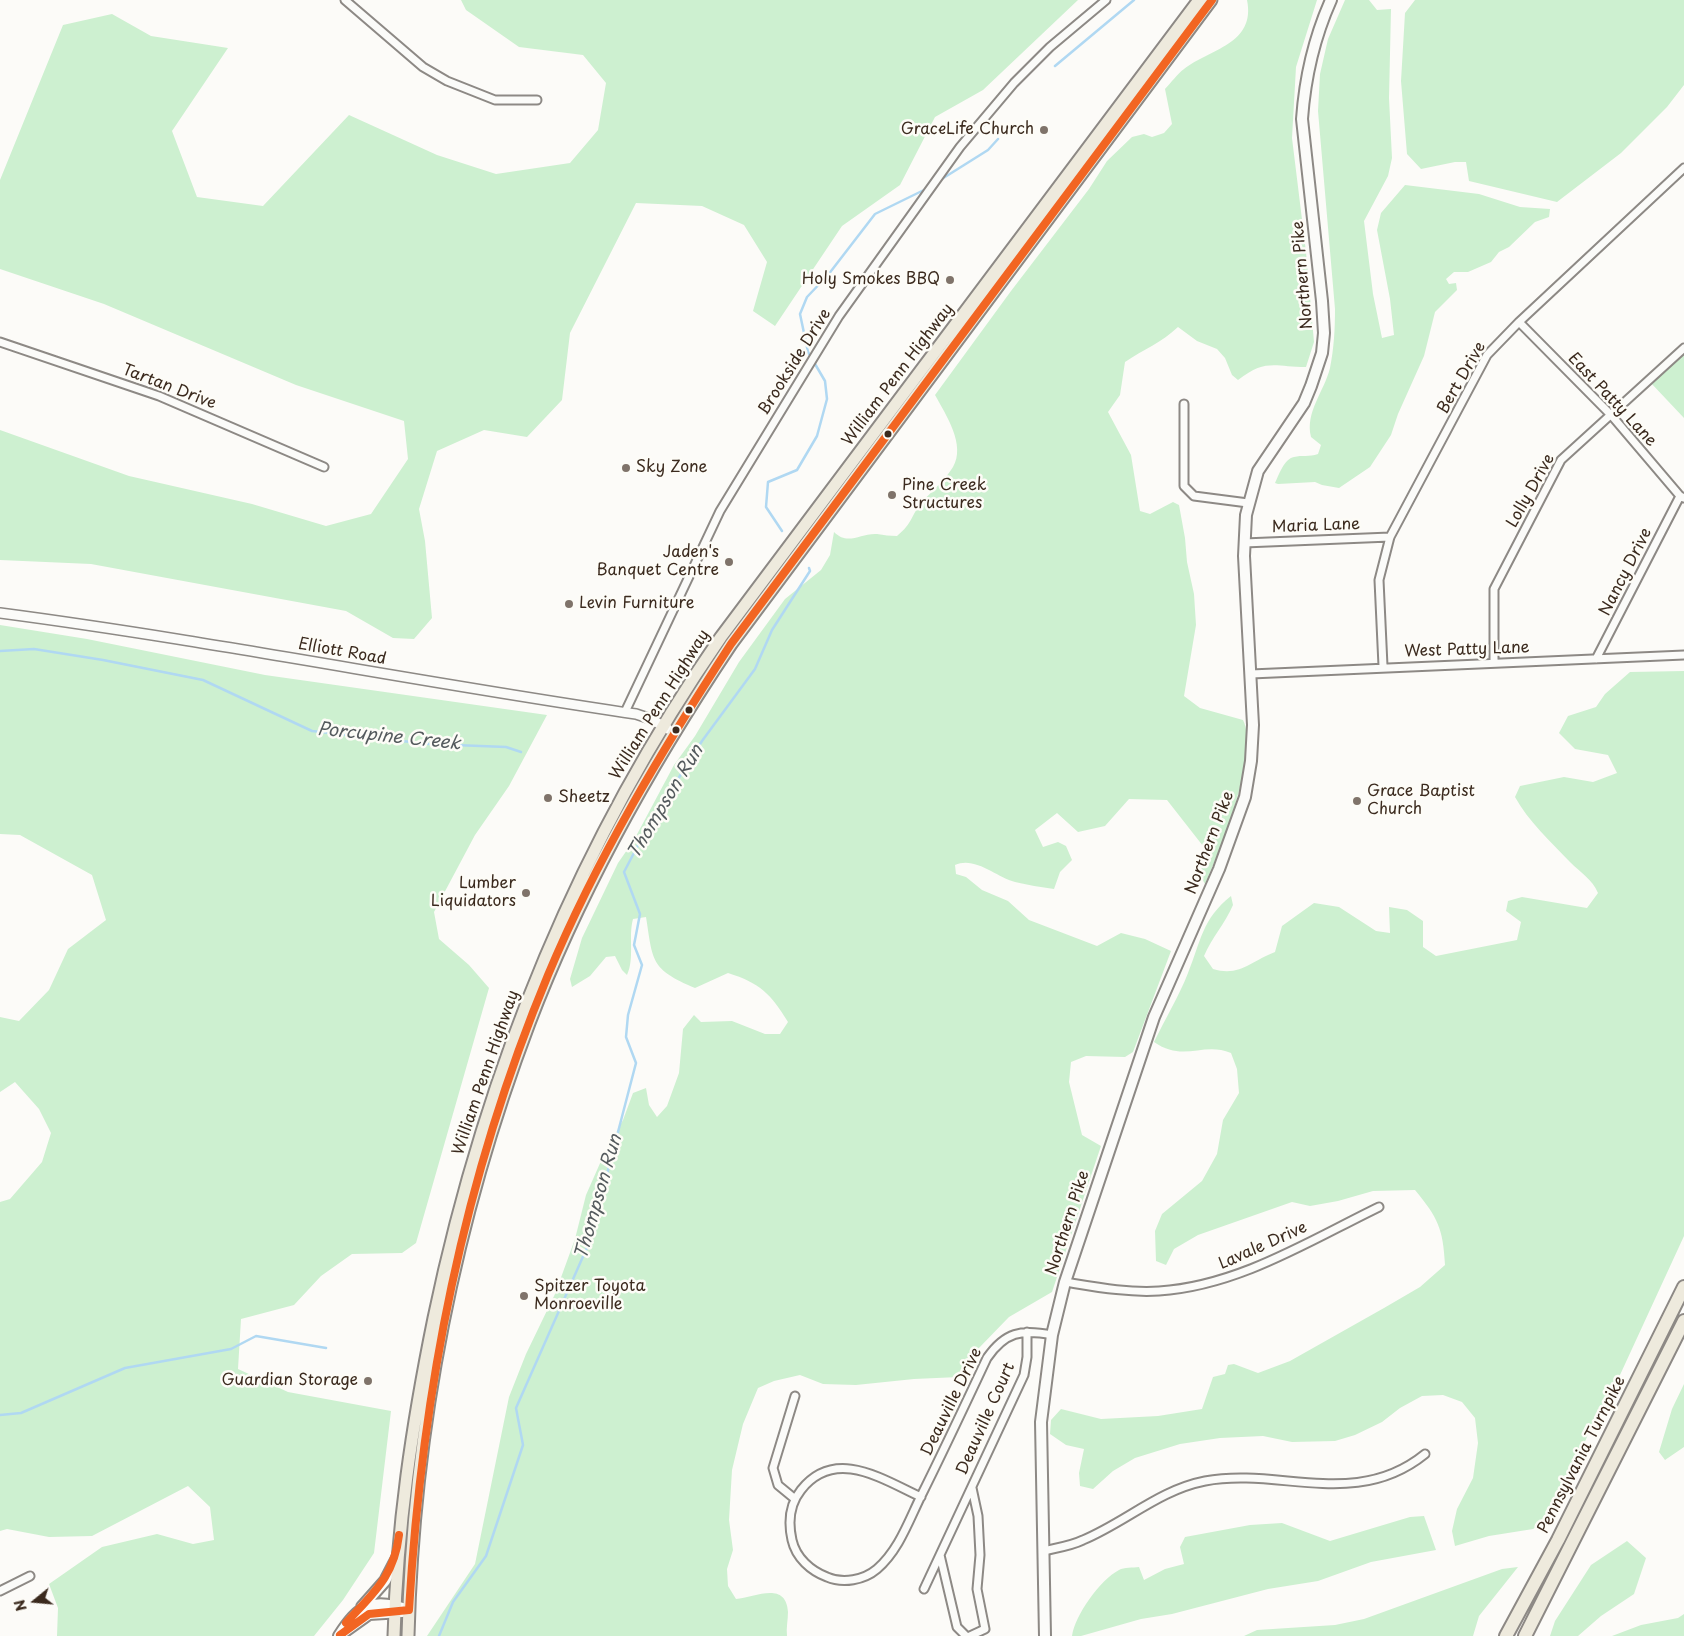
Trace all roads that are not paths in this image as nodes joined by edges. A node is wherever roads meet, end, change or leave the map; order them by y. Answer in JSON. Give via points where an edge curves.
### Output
{"nodes":[{"id":1,"x":345,"y":0,"type":"edge"},
{"id":2,"x":1106,"y":0,"type":"edge"},
{"id":3,"x":1199,"y":0,"type":"edge"},
{"id":4,"x":1212,"y":0,"type":"edge"},
{"id":5,"x":1330,"y":0,"type":"edge"},
{"id":6,"x":537,"y":100,"type":"dead end"},
{"id":7,"x":1684,"y":168,"type":"edge"},
{"id":8,"x":1519,"y":322,"type":"junction"},
{"id":9,"x":0,"y":342,"type":"edge"},
{"id":10,"x":1684,"y":348,"type":"edge"},
{"id":11,"x":1184,"y":404,"type":"dead end"},
{"id":12,"x":1612,"y":416,"type":"junction"},
{"id":13,"x":324,"y":467,"type":"dead end"},
{"id":14,"x":1682,"y":497,"type":"edge"},
{"id":15,"x":1248,"y":503,"type":"junction"},
{"id":16,"x":1390,"y":537,"type":"junction"},
{"id":17,"x":1244,"y":543,"type":"junction"},
{"id":18,"x":0,"y":613,"type":"edge"},
{"id":19,"x":1684,"y":654,"type":"edge"},
{"id":20,"x":1596,"y":659,"type":"junction"},
{"id":21,"x":1494,"y":662,"type":"junction"},
{"id":22,"x":1383,"y":666,"type":"junction"},
{"id":23,"x":1251,"y":674,"type":"junction"},
{"id":24,"x":625,"y":712,"type":"junction"},
{"id":25,"x":663,"y":726,"type":"junction"},
{"id":26,"x":675,"y":733,"type":"junction"},
{"id":27,"x":1378,"y":1207,"type":"dead end"},
{"id":28,"x":1065,"y":1282,"type":"junction"},
{"id":29,"x":1684,"y":1287,"type":"edge"},
{"id":30,"x":1684,"y":1321,"type":"edge"},
{"id":31,"x":1027,"y":1332,"type":"junction"},
{"id":32,"x":1052,"y":1335,"type":"junction"},
{"id":33,"x":795,"y":1396,"type":"dead end"},
{"id":34,"x":1425,"y":1454,"type":"dead end"},
{"id":35,"x":972,"y":1488,"type":"junction"},
{"id":36,"x":920,"y":1497,"type":"junction"},
{"id":37,"x":794,"y":1499,"type":"junction"},
{"id":38,"x":1043,"y":1550,"type":"junction"},
{"id":39,"x":398,"y":1555,"type":"junction"},
{"id":40,"x":940,"y":1555,"type":"junction"},
{"id":41,"x":30,"y":1576,"type":"dead end"},
{"id":42,"x":924,"y":1589,"type":"dead end"},
{"id":43,"x":0,"y":1591,"type":"edge"},
{"id":44,"x":395,"y":1609,"type":"junction"},
{"id":45,"x":360,"y":1610,"type":"junction"},
{"id":46,"x":409,"y":1610,"type":"junction"},
{"id":47,"x":340,"y":1635,"type":"edge"},
{"id":48,"x":394,"y":1636,"type":"edge"},
{"id":49,"x":408,"y":1636,"type":"edge"},
{"id":50,"x":968,"y":1636,"type":"edge"},
{"id":51,"x":1045,"y":1636,"type":"edge"},
{"id":52,"x":1506,"y":1636,"type":"edge"},
{"id":53,"x":1525,"y":1636,"type":"edge"}],
"edges":[{"from":1,"to":6,"type":"street","via":[[424,67],[447,81],[495,100]]},
{"from":2,"to":24,"type":"street","name":"Brookside Drive","via":[[1050,47],[1014,83],[960,148],[839,316],[720,511]]},
{"from":3,"to":25,"type":"highway","name":"William Penn Highway","via":[[743,606]]},
{"from":4,"to":26,"type":"highway","name":"William Penn Highway","via":[[759,605]]},
{"from":5,"to":15,"type":"main road","name":"Northern Pike","via":[[1311,57],[1302,119],[1322,301],[1322,353],[1304,403],[1258,471]]},
{"from":7,"to":8,"type":"street","name":"Bert Drive"},
{"from":8,"to":12,"type":"street","name":"East Patty Lane"},
{"from":8,"to":16,"type":"street","name":"Bert Drive","via":[[1487,355]]},
{"from":9,"to":13,"type":"street","name":"Tartan Drive","via":[[159,396]]},
{"from":10,"to":12,"type":"street","name":"Lolly Drive"},
{"from":11,"to":15,"type":"street","via":[[1184,486],[1194,496]]},
{"from":12,"to":14,"type":"street","name":"East Patty Lane"},
{"from":12,"to":21,"type":"street","name":"Lolly Drive","via":[[1561,460],[1494,589]]},
{"from":14,"to":20,"type":"street","name":"Nancy Drive"},
{"from":15,"to":17,"type":"main road","name":"Northern Pike"},
{"from":16,"to":17,"type":"street","name":"Maria Lane"},
{"from":16,"to":22,"type":"street","name":"Bert Drive","via":[[1379,580]]},
{"from":17,"to":23,"type":"main road","name":"Northern Pike"},
{"from":18,"to":24,"type":"street","name":"Elliott Road","via":[[100,626]]},
{"from":19,"to":20,"type":"street","name":"West Patty Lane"},
{"from":20,"to":21,"type":"street","name":"West Patty Lane"},
{"from":21,"to":22,"type":"street","name":"West Patty Lane"},
{"from":22,"to":23,"type":"street","name":"West Patty Lane"},
{"from":23,"to":28,"type":"main road","name":"Northern Pike","via":[[1253,746],[1249,778],[1238,818],[1154,1017]]},
{"from":24,"to":25,"type":"street","name":"Elliott Road","via":[[642,715]]},
{"from":25,"to":26,"type":"street","name":"Elliott Road"},
{"from":25,"to":39,"type":"highway","name":"William Penn Highway","via":[[574,891],[520,1018],[486,1118],[454,1229],[417,1401],[407,1459]]},
{"from":26,"to":46,"type":"highway","name":"William Penn Highway","via":[[624,822],[559,954],[530,1022],[487,1147],[456,1265],[429,1397],[415,1511]]},
{"from":27,"to":28,"type":"street","name":"Lavale Drive","via":[[1226,1279],[1158,1291]]},
{"from":28,"to":32,"type":"main road","name":"Northern Pike"},
{"from":29,"to":52,"type":"highway","name":"Pennsylvania Turnpike","via":[[1558,1540]]},
{"from":30,"to":53,"type":"highway","name":"Pennsylvania Turnpike"},
{"from":31,"to":32,"type":"street","name":"Deauville Drive"},
{"from":31,"to":35,"type":"street","name":"Deauville Court","via":[[1028,1357],[1024,1375]]},
{"from":31,"to":36,"type":"street","name":"Deauville Drive","via":[[1005,1338],[986,1358]]},
{"from":32,"to":38,"type":"main road","name":"Northern Pike","via":[[1041,1422]]},
{"from":33,"to":37,"type":"street","via":[[773,1468],[778,1485]]},
{"from":34,"to":38,"type":"street","via":[[1404,1469],[1350,1483],[1314,1485],[1223,1479],[1191,1484],[1159,1496],[1083,1541]]},
{"from":35,"to":40,"type":"street","name":"Deauville Court"},
{"from":35,"to":50,"type":"street","name":"Deauville Court","via":[[978,1516],[980,1555],[977,1589],[985,1629]]},
{"from":36,"to":37,"type":"street","via":[[870,1473],[849,1468],[828,1470],[818,1475],[808,1481]]},
{"from":36,"to":37,"type":"street","name":"Deauville Drive","via":[[888,1558],[866,1576],[844,1581],[817,1574],[798,1554],[790,1529]]},
{"from":38,"to":51,"type":"main road","name":"Northern Pike"},
{"from":39,"to":44,"type":"highway","name":"William Penn Highway"},
{"from":39,"to":45,"type":"main road","via":[[381,1586]]},
{"from":40,"to":42,"type":"street","name":"Deauville Court"},
{"from":40,"to":50,"type":"street","name":"Deauville Court","via":[[957,1626]]},
{"from":41,"to":43,"type":"street"},
{"from":44,"to":45,"type":"main road","via":[[371,1605]]},
{"from":44,"to":46,"type":"main road"},
{"from":44,"to":47,"type":"main road","via":[[369,1614]]},
{"from":44,"to":48,"type":"highway","name":"William Penn Highway"},
{"from":45,"to":47,"type":"main road","via":[[346,1622]]},
{"from":46,"to":49,"type":"highway","name":"William Penn Highway"}]}
